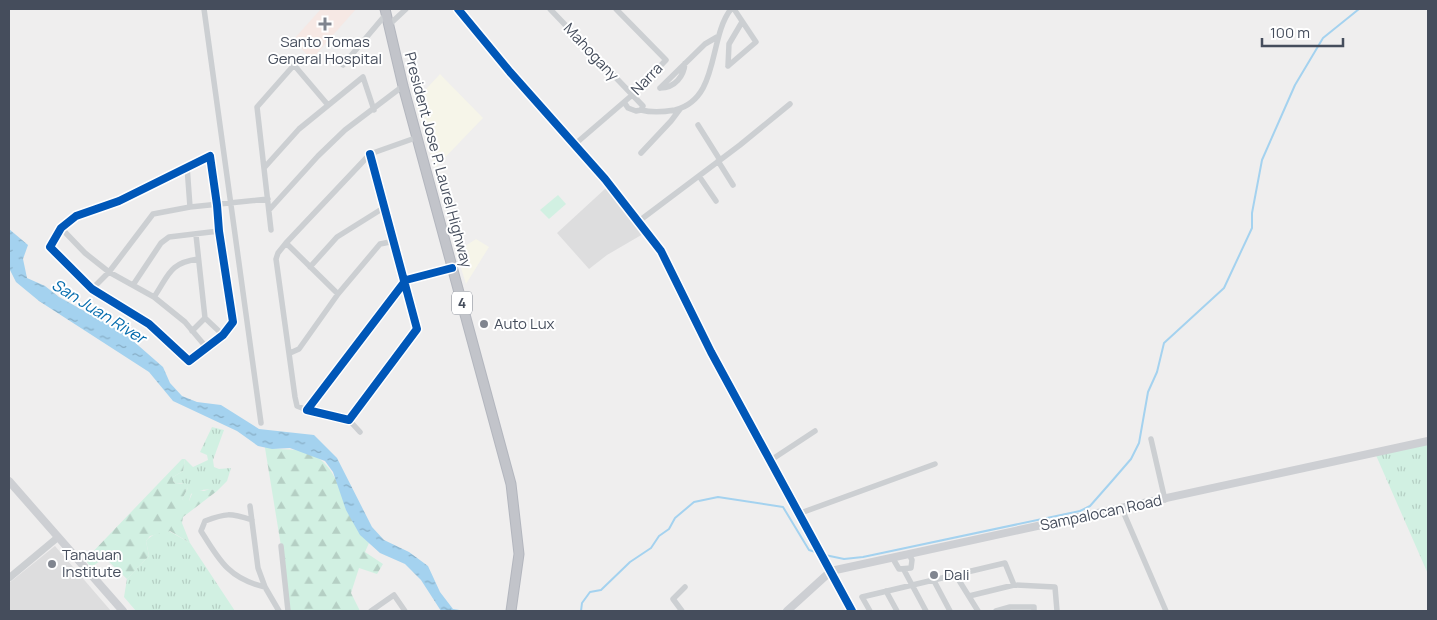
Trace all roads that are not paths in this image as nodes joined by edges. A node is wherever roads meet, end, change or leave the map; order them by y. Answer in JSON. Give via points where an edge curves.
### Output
{"nodes":[{"id":1,"x":204,"y":9,"type":"edge"},
{"id":2,"x":406,"y":9,"type":"edge"},
{"id":3,"x":458,"y":9,"type":"edge"},
{"id":4,"x":550,"y":9,"type":"edge"},
{"id":5,"x":616,"y":9,"type":"edge"},
{"id":6,"x":732,"y":9,"type":"edge"},
{"id":7,"x":386,"y":11,"type":"edge"},
{"id":8,"x":742,"y":22,"type":"junction"},
{"id":9,"x":390,"y":24,"type":"junction"},
{"id":10,"x":717,"y":37,"type":"junction"},
{"id":11,"x":685,"y":63,"type":"junction"},
{"id":12,"x":342,"y":65,"type":"dead end"},
{"id":13,"x":403,"y":86,"type":"junction"},
{"id":14,"x":631,"y":96,"type":"junction"},
{"id":15,"x":624,"y":102,"type":"junction"},
{"id":16,"x":790,"y":104,"type":"dead end"},
{"id":17,"x":328,"y":105,"type":"junction"},
{"id":18,"x":642,"y":108,"type":"junction"},
{"id":19,"x":680,"y":108,"type":"junction"},
{"id":20,"x":374,"y":110,"type":"junction"},
{"id":21,"x":698,"y":125,"type":"dead end"},
{"id":22,"x":418,"y":137,"type":"junction"},
{"id":23,"x":574,"y":146,"type":"junction"},
{"id":24,"x":640,"y":153,"type":"dead end"},
{"id":25,"x":370,"y":154,"type":"junction"},
{"id":26,"x":719,"y":160,"type":"junction"},
{"id":27,"x":187,"y":166,"type":"junction"},
{"id":28,"x":264,"y":168,"type":"junction"},
{"id":29,"x":699,"y":176,"type":"junction"},
{"id":30,"x":734,"y":186,"type":"dead end"},
{"id":31,"x":268,"y":199,"type":"junction"},
{"id":32,"x":716,"y":201,"type":"dead end"},
{"id":33,"x":230,"y":204,"type":"junction"},
{"id":34,"x":217,"y":205,"type":"junction"},
{"id":35,"x":190,"y":207,"type":"junction"},
{"id":36,"x":385,"y":207,"type":"junction"},
{"id":37,"x":270,"y":209,"type":"junction"},
{"id":38,"x":639,"y":221,"type":"junction"},
{"id":39,"x":61,"y":228,"type":"junction"},
{"id":40,"x":272,"y":230,"type":"dead end"},
{"id":41,"x":218,"y":231,"type":"junction"},
{"id":42,"x":196,"y":235,"type":"junction"},
{"id":43,"x":395,"y":242,"type":"junction"},
{"id":44,"x":286,"y":243,"type":"junction"},
{"id":45,"x":198,"y":259,"type":"junction"},
{"id":46,"x":310,"y":267,"type":"junction"},
{"id":47,"x":452,"y":268,"type":"junction"},
{"id":48,"x":109,"y":272,"type":"junction"},
{"id":49,"x":406,"y":280,"type":"junction"},
{"id":50,"x":133,"y":284,"type":"junction"},
{"id":51,"x":92,"y":289,"type":"junction"},
{"id":52,"x":338,"y":294,"type":"junction"},
{"id":53,"x":154,"y":297,"type":"junction"},
{"id":54,"x":205,"y":318,"type":"junction"},
{"id":55,"x":192,"y":330,"type":"junction"},
{"id":56,"x":223,"y":335,"type":"junction"},
{"id":57,"x":206,"y":347,"type":"junction"},
{"id":58,"x":290,"y":353,"type":"junction"},
{"id":59,"x":307,"y":410,"type":"junction"},
{"id":60,"x":349,"y":420,"type":"junction"},
{"id":61,"x":261,"y":423,"type":"dead end"},
{"id":62,"x":815,"y":431,"type":"dead end"},
{"id":63,"x":360,"y":432,"type":"dead end"},
{"id":64,"x":1150,"y":439,"type":"dead end"},
{"id":65,"x":1428,"y":441,"type":"edge"},
{"id":66,"x":771,"y":460,"type":"junction"},
{"id":67,"x":935,"y":464,"type":"dead end"},
{"id":68,"x":9,"y":482,"type":"edge"},
{"id":69,"x":1165,"y":500,"type":"junction"},
{"id":70,"x":250,"y":506,"type":"dead end"},
{"id":71,"x":1122,"y":509,"type":"junction"},
{"id":72,"x":798,"y":514,"type":"junction"},
{"id":73,"x":252,"y":520,"type":"junction"},
{"id":74,"x":56,"y":538,"type":"junction"},
{"id":75,"x":281,"y":546,"type":"dead end"},
{"id":76,"x":909,"y":554,"type":"junction"},
{"id":77,"x":892,"y":557,"type":"junction"},
{"id":78,"x":904,"y":570,"type":"junction"},
{"id":79,"x":830,"y":571,"type":"junction"},
{"id":80,"x":955,"y":574,"type":"junction"},
{"id":81,"x":9,"y":578,"type":"edge"},
{"id":82,"x":933,"y":579,"type":"junction"},
{"id":83,"x":912,"y":584,"type":"junction"},
{"id":84,"x":1014,"y":585,"type":"junction"},
{"id":85,"x":265,"y":587,"type":"junction"},
{"id":86,"x":685,"y":587,"type":"dead end"},
{"id":87,"x":886,"y":591,"type":"junction"},
{"id":88,"x":969,"y":596,"type":"junction"},
{"id":89,"x":122,"y":611,"type":"edge"},
{"id":90,"x":279,"y":611,"type":"edge"},
{"id":91,"x":288,"y":611,"type":"edge"},
{"id":92,"x":371,"y":611,"type":"edge"},
{"id":93,"x":405,"y":611,"type":"edge"},
{"id":94,"x":511,"y":611,"type":"edge"},
{"id":95,"x":682,"y":611,"type":"edge"},
{"id":96,"x":787,"y":611,"type":"edge"},
{"id":97,"x":852,"y":611,"type":"edge"},
{"id":98,"x":870,"y":611,"type":"edge"},
{"id":99,"x":897,"y":611,"type":"edge"},
{"id":100,"x":926,"y":611,"type":"edge"},
{"id":101,"x":950,"y":611,"type":"edge"},
{"id":102,"x":978,"y":611,"type":"edge"},
{"id":103,"x":996,"y":611,"type":"edge"},
{"id":104,"x":1034,"y":611,"type":"edge"},
{"id":105,"x":1057,"y":611,"type":"edge"},
{"id":106,"x":1166,"y":611,"type":"edge"}],
"edges":[{"from":1,"to":33,"type":"street"},
{"from":2,"to":9,"type":"street"},
{"from":3,"to":23,"type":"street"},
{"from":4,"to":14,"type":"street","name":"Mahogany"},
{"from":5,"to":14,"type":"street","name":"Narra","via":[[666,60]]},
{"from":6,"to":8,"type":"street"},
{"from":6,"to":10,"type":"street"},
{"from":7,"to":9,"type":"highway","name":"President Jose P. Laurel Highway","number":"4"},
{"from":7,"to":12,"type":"street"},
{"from":8,"to":8,"type":"street","via":[[729,44],[728,66],[756,42]]},
{"from":9,"to":13,"type":"highway","name":"President Jose P. Laurel Highway","number":"4"},
{"from":10,"to":11,"type":"street"},
{"from":10,"to":19,"type":"street","via":[[701,91]]},
{"from":11,"to":11,"type":"street","via":[[684,73],[678,81],[667,88],[660,88]]},
{"from":13,"to":20,"type":"street"},
{"from":13,"to":22,"type":"highway","name":"President Jose P. Laurel Highway","number":"4"},
{"from":14,"to":15,"type":"street","name":"Narra"},
{"from":14,"to":18,"type":"street","name":"Mahogany","via":[[638,98]]},
{"from":15,"to":18,"type":"street","via":[[633,110]]},
{"from":15,"to":23,"type":"street","name":"Narra"},
{"from":16,"to":26,"type":"street"},
{"from":17,"to":20,"type":"street","via":[[363,77]]},
{"from":17,"to":28,"type":"street","via":[[299,129]]},
{"from":17,"to":28,"type":"street","via":[[294,65],[257,107]]},
{"from":18,"to":19,"type":"street","via":[[657,112]]},
{"from":19,"to":24,"type":"street"},
{"from":20,"to":37,"type":"street","via":[[318,156]]},
{"from":21,"to":26,"type":"street"},
{"from":22,"to":25,"type":"street"},
{"from":22,"to":47,"type":"highway","name":"President Jose P. Laurel Highway","number":"4"},
{"from":23,"to":38,"type":"street"},
{"from":25,"to":36,"type":"street"},
{"from":25,"to":44,"type":"street"},
{"from":26,"to":29,"type":"street"},
{"from":26,"to":30,"type":"street"},
{"from":27,"to":34,"type":"street","via":[[210,156]]},
{"from":27,"to":35,"type":"street"},
{"from":27,"to":39,"type":"street","via":[[119,201],[76,216]]},
{"from":28,"to":31,"type":"street"},
{"from":29,"to":32,"type":"street"},
{"from":29,"to":38,"type":"street"},
{"from":31,"to":33,"type":"street"},
{"from":31,"to":37,"type":"street"},
{"from":33,"to":34,"type":"street"},
{"from":33,"to":61,"type":"street"},
{"from":34,"to":35,"type":"street"},
{"from":34,"to":41,"type":"street"},
{"from":35,"to":48,"type":"street","via":[[153,214]]},
{"from":36,"to":43,"type":"street"},
{"from":36,"to":46,"type":"street","via":[[337,238]]},
{"from":37,"to":40,"type":"street"},
{"from":38,"to":66,"type":"street","via":[[661,251],[710,352]]},
{"from":39,"to":48,"type":"street"},
{"from":39,"to":51,"type":"street","via":[[50,247]]},
{"from":41,"to":42,"type":"street"},
{"from":41,"to":56,"type":"street","via":[[233,322]]},
{"from":42,"to":45,"type":"street"},
{"from":42,"to":50,"type":"street","via":[[169,237],[161,243]]},
{"from":43,"to":49,"type":"street"},
{"from":43,"to":52,"type":"street","via":[[380,244]]},
{"from":44,"to":46,"type":"street"},
{"from":44,"to":58,"type":"street","via":[[276,259]]},
{"from":45,"to":53,"type":"street","via":[[175,266]]},
{"from":45,"to":54,"type":"street"},
{"from":46,"to":52,"type":"street"},
{"from":47,"to":49,"type":"street"},
{"from":47,"to":94,"type":"highway","name":"President Jose P. Laurel Highway","number":"4","via":[[511,484],[519,554]]},
{"from":48,"to":50,"type":"street"},
{"from":48,"to":51,"type":"street"},
{"from":49,"to":59,"type":"street"},
{"from":49,"to":60,"type":"street","via":[[417,329]]},
{"from":50,"to":53,"type":"street"},
{"from":51,"to":57,"type":"street","via":[[149,324],[189,361]]},
{"from":52,"to":58,"type":"street","via":[[299,349]]},
{"from":53,"to":55,"type":"street"},
{"from":54,"to":55,"type":"street"},
{"from":54,"to":56,"type":"street"},
{"from":55,"to":57,"type":"street"},
{"from":56,"to":57,"type":"street"},
{"from":58,"to":59,"type":"street","via":[[297,406]]},
{"from":59,"to":60,"type":"street"},
{"from":60,"to":63,"type":"street"},
{"from":62,"to":66,"type":"street"},
{"from":64,"to":69,"type":"street"},
{"from":65,"to":69,"type":"main road","name":"Sampalocan Road"},
{"from":66,"to":72,"type":"street"},
{"from":67,"to":72,"type":"street"},
{"from":68,"to":74,"type":"main road"},
{"from":69,"to":71,"type":"main road","name":"Sampalocan Road"},
{"from":70,"to":73,"type":"street"},
{"from":71,"to":76,"type":"main road","name":"Sampalocan Road"},
{"from":71,"to":106,"type":"street"},
{"from":72,"to":79,"type":"street"},
{"from":73,"to":85,"type":"street","via":[[258,568]]},
{"from":73,"to":85,"type":"street","via":[[224,513],[205,521],[201,530],[222,565],[244,581]]},
{"from":74,"to":81,"type":"street"},
{"from":74,"to":89,"type":"main road"},
{"from":75,"to":91,"type":"street"},
{"from":76,"to":77,"type":"main road","name":"Sampalocan Road"},
{"from":76,"to":78,"type":"street","via":[[911,568]]},
{"from":77,"to":78,"type":"street","via":[[899,569]]},
{"from":77,"to":79,"type":"main road","name":"Sampalocan Road"},
{"from":78,"to":83,"type":"street"},
{"from":79,"to":96,"type":"main road"},
{"from":79,"to":97,"type":"street"},
{"from":80,"to":82,"type":"street"},
{"from":80,"to":84,"type":"street","via":[[1005,563]]},
{"from":80,"to":88,"type":"street"},
{"from":82,"to":83,"type":"street"},
{"from":82,"to":101,"type":"street"},
{"from":83,"to":87,"type":"street"},
{"from":83,"to":100,"type":"street"},
{"from":84,"to":88,"type":"street"},
{"from":84,"to":105,"type":"street","via":[[1055,587]]},
{"from":85,"to":90,"type":"street"},
{"from":86,"to":95,"type":"street","via":[[673,599]]},
{"from":87,"to":98,"type":"street","via":[[862,597]]},
{"from":87,"to":99,"type":"street"},
{"from":88,"to":102,"type":"street"},
{"from":92,"to":93,"type":"street","via":[[394,595]]},
{"from":103,"to":104,"type":"street","via":[[1010,607],[1034,608]]}]}
